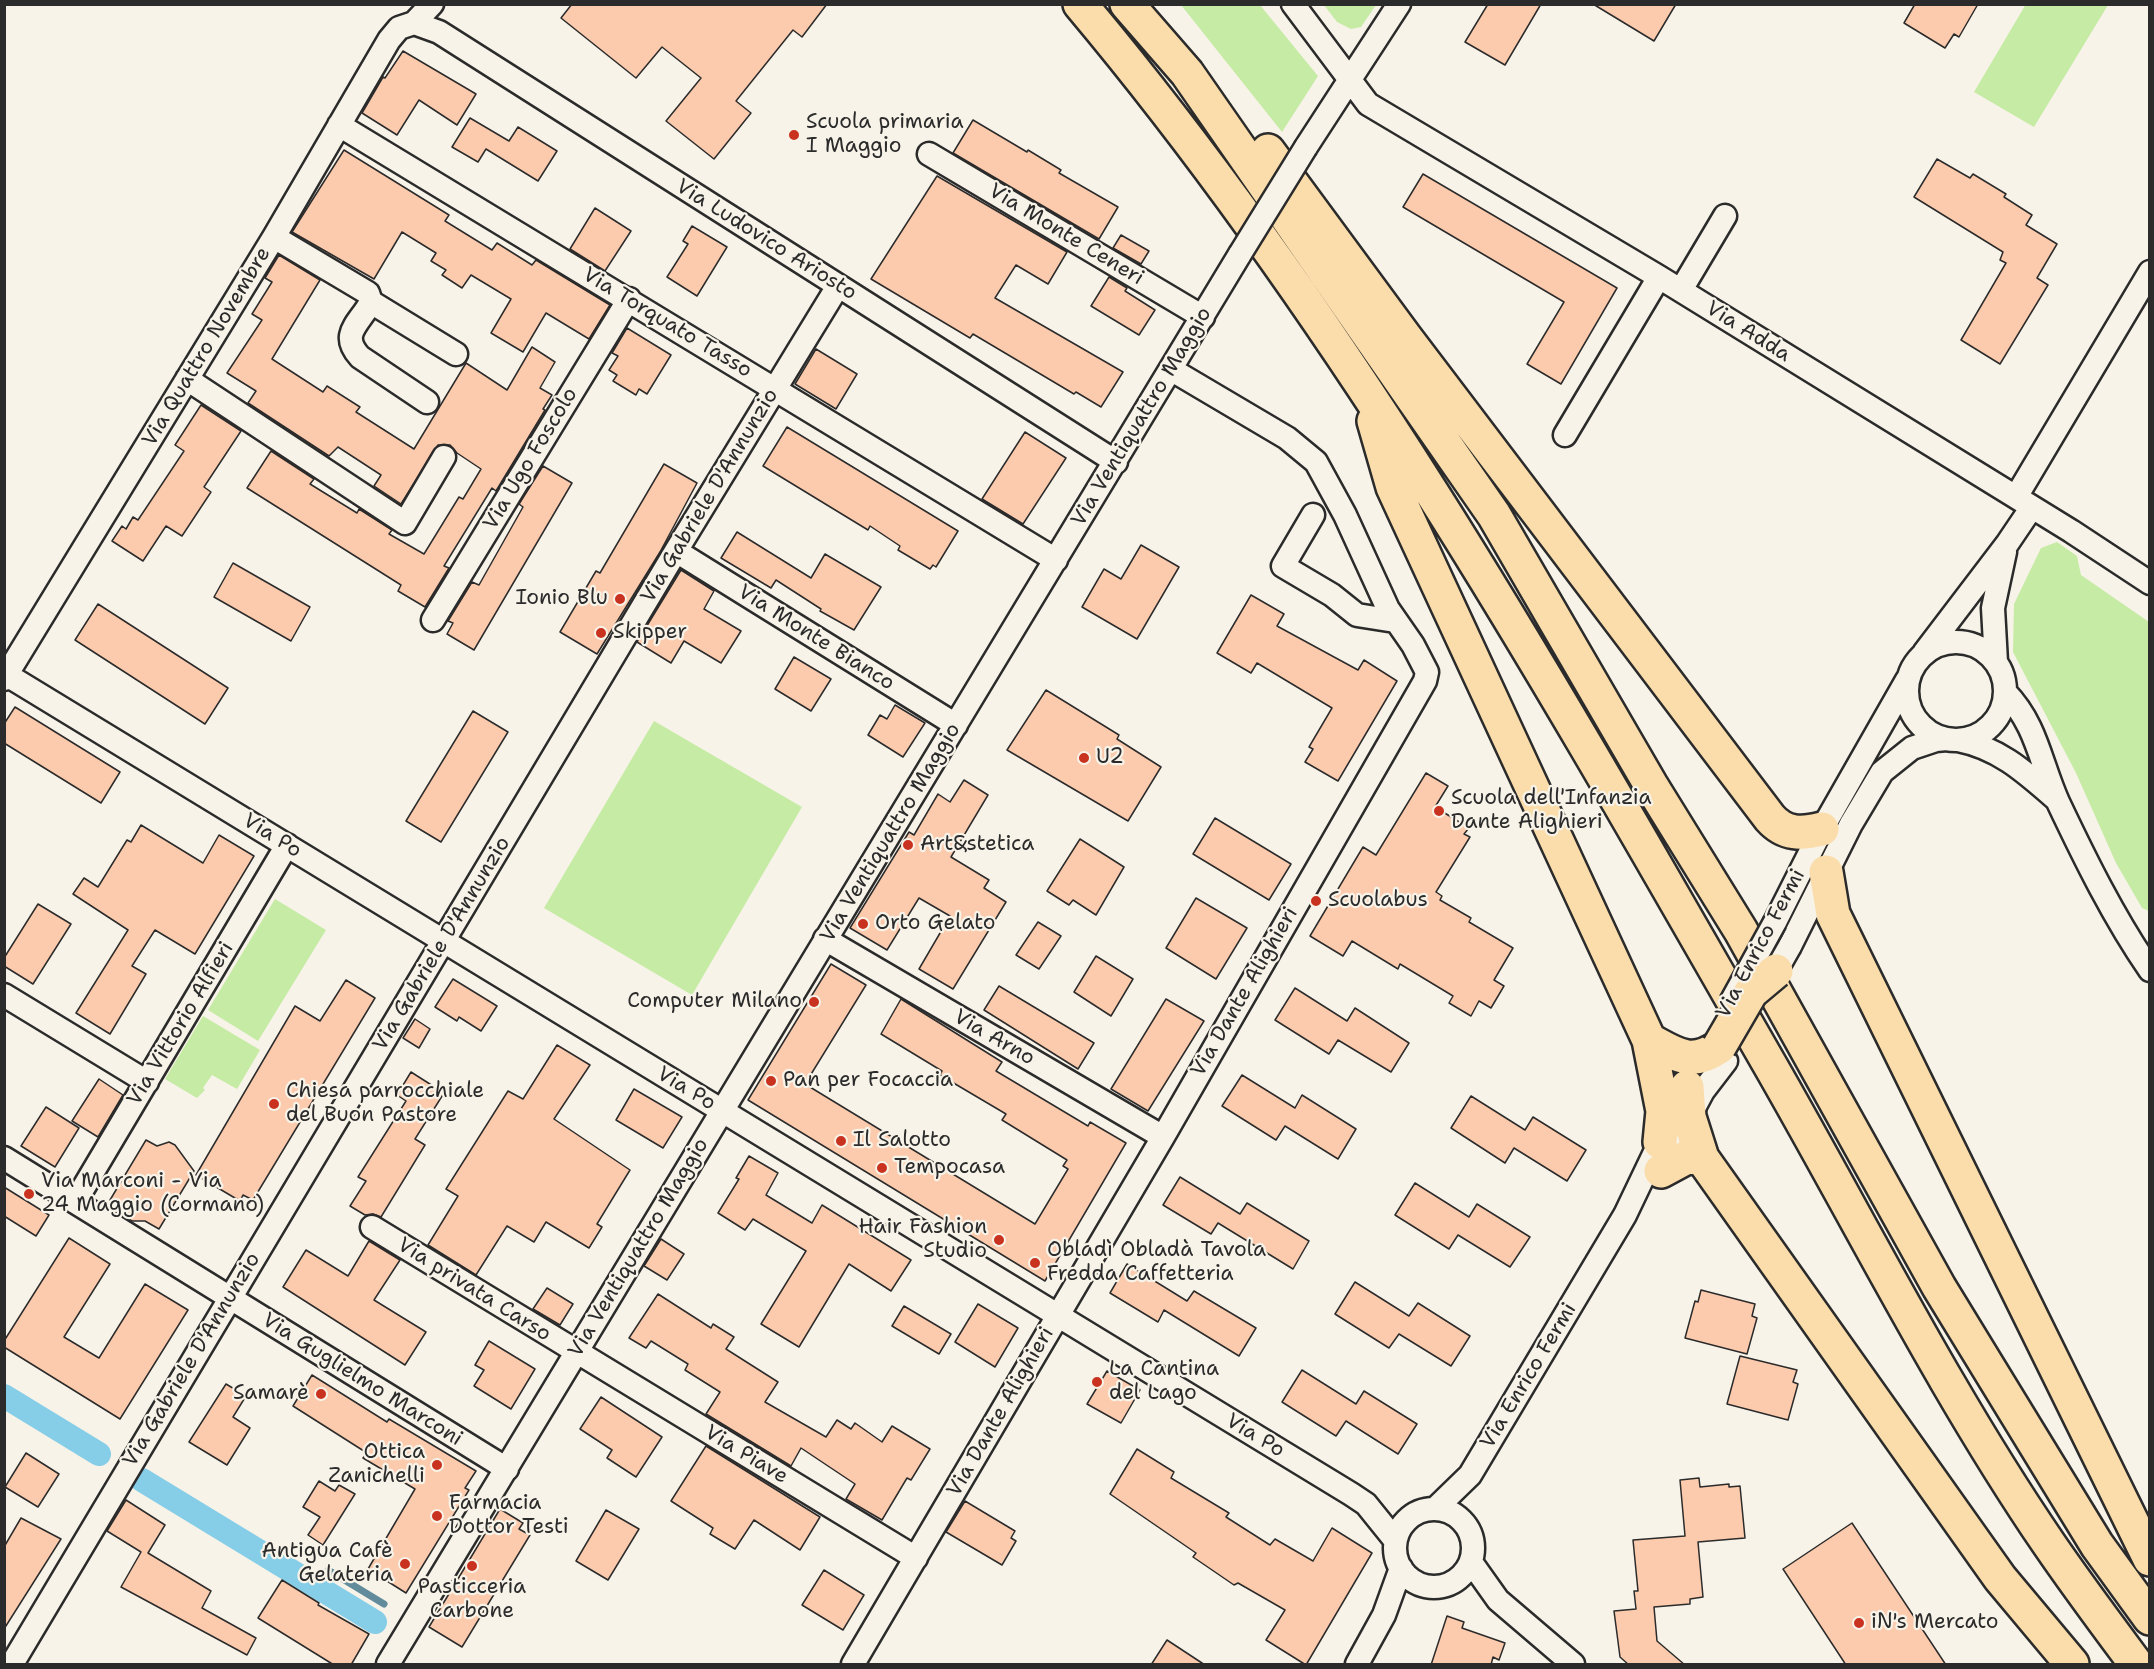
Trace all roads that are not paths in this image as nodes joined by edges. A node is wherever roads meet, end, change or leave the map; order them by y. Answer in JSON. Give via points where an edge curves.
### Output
{"nodes":[{"id":1,"x":432,"y":4,"type":"edge"},
{"id":2,"x":1080,"y":4,"type":"edge"},
{"id":3,"x":1127,"y":4,"type":"edge"},
{"id":4,"x":1293,"y":4,"type":"edge"},
{"id":5,"x":1399,"y":4,"type":"edge"},
{"id":6,"x":414,"y":23,"type":"junction"},
{"id":7,"x":1187,"y":73,"type":"junction"},
{"id":8,"x":1350,"y":80,"type":"junction"},
{"id":9,"x":339,"y":125,"type":"junction"},
{"id":10,"x":930,"y":154,"type":"dead end"},
{"id":11,"x":1725,"y":216,"type":"dead end"},
{"id":12,"x":274,"y":237,"type":"junction"},
{"id":13,"x":2150,"y":272,"type":"edge"},
{"id":14,"x":1659,"y":277,"type":"junction"},
{"id":15,"x":838,"y":286,"type":"junction"},
{"id":16,"x":1681,"y":290,"type":"junction"},
{"id":17,"x":370,"y":298,"type":"junction"},
{"id":18,"x":629,"y":299,"type":"junction"},
{"id":19,"x":1203,"y":317,"type":"junction"},
{"id":20,"x":456,"y":354,"type":"dead end"},
{"id":21,"x":1172,"y":370,"type":"junction"},
{"id":22,"x":188,"y":379,"type":"junction"},
{"id":23,"x":1365,"y":387,"type":"junction"},
{"id":24,"x":774,"y":388,"type":"junction"},
{"id":25,"x":427,"y":402,"type":"dead end"},
{"id":26,"x":1564,"y":435,"type":"dead end"},
{"id":27,"x":444,"y":457,"type":"dead end"},
{"id":28,"x":1116,"y":462,"type":"junction"},
{"id":29,"x":2024,"y":502,"type":"junction"},
{"id":30,"x":1313,"y":515,"type":"dead end"},
{"id":31,"x":2007,"y":544,"type":"junction"},
{"id":32,"x":676,"y":551,"type":"junction"},
{"id":33,"x":1056,"y":560,"type":"junction"},
{"id":34,"x":2150,"y":583,"type":"edge"},
{"id":35,"x":433,"y":620,"type":"dead end"},
{"id":36,"x":1395,"y":621,"type":"junction"},
{"id":37,"x":1923,"y":653,"type":"junction"},
{"id":38,"x":1996,"y":662,"type":"junction"},
{"id":39,"x":6,"y":677,"type":"edge"},
{"id":40,"x":1908,"y":679,"type":"junction"},
{"id":41,"x":2005,"y":692,"type":"junction"},
{"id":42,"x":956,"y":725,"type":"junction"},
{"id":43,"x":1953,"y":740,"type":"junction"},
{"id":44,"x":2057,"y":800,"type":"junction"},
{"id":45,"x":1822,"y":830,"type":"junction"},
{"id":46,"x":287,"y":845,"type":"junction"},
{"id":47,"x":1826,"y":872,"type":"junction"},
{"id":48,"x":825,"y":939,"type":"junction"},
{"id":49,"x":444,"y":941,"type":"junction"},
{"id":50,"x":1783,"y":958,"type":"joint"},
{"id":51,"x":2150,"y":970,"type":"edge"},
{"id":52,"x":4,"y":994,"type":"edge"},
{"id":53,"x":1649,"y":1040,"type":"junction"},
{"id":54,"x":1715,"y":1050,"type":"junction"},
{"id":55,"x":147,"y":1082,"type":"junction"},
{"id":56,"x":1688,"y":1102,"type":"junction"},
{"id":57,"x":721,"y":1110,"type":"junction"},
{"id":58,"x":1163,"y":1137,"type":"junction"},
{"id":59,"x":1660,"y":1156,"type":"junction"},
{"id":60,"x":4,"y":1158,"type":"edge"},
{"id":61,"x":1702,"y":1158,"type":"junction"},
{"id":62,"x":75,"y":1202,"type":"junction"},
{"id":63,"x":372,"y":1227,"type":"dead end"},
{"id":64,"x":231,"y":1300,"type":"junction"},
{"id":65,"x":1058,"y":1315,"type":"junction"},
{"id":66,"x":576,"y":1352,"type":"junction"},
{"id":67,"x":507,"y":1468,"type":"junction"},
{"id":68,"x":1470,"y":1475,"type":"junction"},
{"id":69,"x":1366,"y":1504,"type":"junction"},
{"id":70,"x":1427,"y":1510,"type":"junction"},
{"id":71,"x":1470,"y":1530,"type":"junction"},
{"id":72,"x":1395,"y":1540,"type":"junction"},
{"id":73,"x":916,"y":1558,"type":"junction"},
{"id":74,"x":2150,"y":1559,"type":"edge"},
{"id":75,"x":1471,"y":1562,"type":"junction"},
{"id":76,"x":1401,"y":1568,"type":"junction"},
{"id":77,"x":1439,"y":1585,"type":"junction"},
{"id":78,"x":1498,"y":1600,"type":"junction"},
{"id":79,"x":1384,"y":1615,"type":"junction"},
{"id":80,"x":2150,"y":1618,"type":"edge"},
{"id":81,"x":12,"y":1665,"type":"edge"},
{"id":82,"x":388,"y":1665,"type":"edge"},
{"id":83,"x":853,"y":1665,"type":"edge"},
{"id":84,"x":1357,"y":1665,"type":"edge"},
{"id":85,"x":1573,"y":1665,"type":"edge"},
{"id":86,"x":2072,"y":1665,"type":"edge"},
{"id":87,"x":2136,"y":1665,"type":"edge"}],
"edges":[{"from":1,"to":6,"type":"street","name":"Via Quattro Novembre"},
{"from":2,"to":23,"type":"highway","via":[[1157,97]]},
{"from":3,"to":7,"type":"highway"},
{"from":4,"to":8,"type":"street","name":"Via Adda"},
{"from":5,"to":8,"type":"street","name":"Via Ventiquattro Maggio"},
{"from":6,"to":9,"type":"street","name":"Via Quattro Novembre","via":[[394,33]]},
{"from":6,"to":15,"type":"street","name":"Via Ludovico Ariosto","via":[[439,32]]},
{"from":7,"to":45,"type":"highway","via":[[1243,116],[1405,337],[1770,818],[1791,832]]},
{"from":7,"to":80,"type":"highway","via":[[1494,515],[1652,787],[1741,931],[1939,1287],[2097,1545]]},
{"from":8,"to":14,"type":"street","name":"Via Adda","via":[[1375,109]]},
{"from":8,"to":19,"type":"street","name":"Via Ventiquattro Maggio","bridge":true},
{"from":9,"to":12,"type":"street","name":"Via Quattro Novembre"},
{"from":9,"to":18,"type":"street","name":"Via Torquato Tasso"},
{"from":10,"to":19,"type":"street","name":"Via Monte Ceneri"},
{"from":11,"to":16,"type":"street"},
{"from":12,"to":17,"type":"street"},
{"from":12,"to":22,"type":"street","name":"Via Quattro Novembre"},
{"from":13,"to":29,"type":"street"},
{"from":14,"to":16,"type":"street","name":"Via Adda"},
{"from":14,"to":26,"type":"street"},
{"from":15,"to":24,"type":"street","name":"Via Gabriele D'Annunzio"},
{"from":15,"to":28,"type":"street","name":"Via Ludovico Ariosto"},
{"from":16,"to":29,"type":"street","name":"Via Adda"},
{"from":17,"to":20,"type":"street"},
{"from":17,"to":25,"type":"street","via":[[349,341],[352,348]]},
{"from":18,"to":24,"type":"street","name":"Via Torquato Tasso"},
{"from":18,"to":35,"type":"street","name":"Via Ugo Foscolo"},
{"from":19,"to":21,"type":"street","name":"Via Ventiquattro Maggio"},
{"from":21,"to":28,"type":"street","name":"Via Ventiquattro Maggio"},
{"from":21,"to":36,"type":"street","name":"Via Dante Alighieri","via":[[1287,438],[1316,462]]},
{"from":22,"to":27,"type":"street","via":[[405,523]]},
{"from":22,"to":39,"type":"street","name":"Via Quattro Novembre"},
{"from":23,"to":53,"type":"highway","via":[[1393,487]]},
{"from":23,"to":87,"type":"highway","via":[[1489,583],[1771,1066],[1946,1378],[2048,1543]]},
{"from":24,"to":32,"type":"street","name":"Via Gabriele D'Annunzio"},
{"from":24,"to":33,"type":"street","name":"Via Torquato Tasso"},
{"from":28,"to":33,"type":"street","name":"Via Ventiquattro Maggio"},
{"from":29,"to":31,"type":"street"},
{"from":29,"to":34,"type":"street","name":"Via Adda"},
{"from":30,"to":36,"type":"street","via":[[1283,566],[1332,595],[1354,614]]},
{"from":31,"to":37,"type":"street"},
{"from":31,"to":38,"type":"street","via":[[1993,608]]},
{"from":32,"to":42,"type":"street","name":"Via Monte Bianco"},
{"from":32,"to":49,"type":"street","name":"Via Gabriele D'Annunzio"},
{"from":33,"to":42,"type":"street","name":"Via Ventiquattro Maggio"},
{"from":36,"to":58,"type":"street","name":"Via Dante Alighieri","via":[[1423,663],[1425,681]]},
{"from":37,"to":38,"type":"street","via":[[1956,641],[1979,647]]},
{"from":37,"to":40,"type":"street"},
{"from":38,"to":41,"type":"street"},
{"from":39,"to":46,"type":"street","name":"Via Po"},
{"from":40,"to":43,"type":"street","via":[[1907,699],[1914,718],[1929,732]]},
{"from":40,"to":45,"type":"street","name":"Via Enrico Fermi"},
{"from":41,"to":43,"type":"street","via":[[1991,725],[1971,738]]},
{"from":41,"to":44,"type":"street","via":[[2021,709]]},
{"from":42,"to":48,"type":"street","name":"Via Ventiquattro Maggio"},
{"from":43,"to":44,"type":"street","via":[[1983,746],[2007,758]]},
{"from":43,"to":47,"type":"street","name":"Via Enrico Fermi","via":[[1936,740],[1912,748],[1882,772]]},
{"from":44,"to":51,"type":"street","via":[[2106,896]]},
{"from":45,"to":54,"type":"street","name":"Via Enrico Fermi","bridge":true},
{"from":46,"to":49,"type":"street","name":"Via Po"},
{"from":46,"to":55,"type":"street","name":"Via Vittorio Alfieri"},
{"from":47,"to":50,"type":"street","name":"Via Enrico Fermi"},
{"from":47,"to":74,"type":"highway","via":[[1833,914]]},
{"from":48,"to":57,"type":"street","name":"Via Ventiquattro Maggio"},
{"from":48,"to":58,"type":"street","name":"Via Arno"},
{"from":49,"to":57,"type":"street","name":"Via Po"},
{"from":49,"to":64,"type":"street","name":"Via Gabriele D'Annunzio"},
{"from":50,"to":54,"type":"highway","bridge":true,"via":[[1751,992]]},
{"from":52,"to":55,"type":"street"},
{"from":53,"to":54,"type":"highway","via":[[1678,1056],[1691,1058]]},
{"from":53,"to":59,"type":"highway","via":[[1663,1111]]},
{"from":54,"to":56,"type":"street","name":"Via Enrico Fermi","via":[[1703,1091]]},
{"from":55,"to":62,"type":"street","name":"Via Vittorio Alfieri"},
{"from":56,"to":59,"type":"street","name":"Via Enrico Fermi"},
{"from":56,"to":61,"type":"highway"},
{"from":57,"to":65,"type":"street","name":"Via Po"},
{"from":57,"to":66,"type":"street","name":"Via Ventiquattro Maggio"},
{"from":58,"to":65,"type":"street","name":"Via Dante Alighieri"},
{"from":59,"to":61,"type":"highway"},
{"from":59,"to":68,"type":"street","name":"Via Enrico Fermi"},
{"from":60,"to":62,"type":"street","name":"Via Guglielmo Marconi"},
{"from":61,"to":86,"type":"highway","via":[[2000,1578]]},
{"from":62,"to":64,"type":"street","name":"Via Guglielmo Marconi"},
{"from":63,"to":66,"type":"street","name":"Via privata Carso"},
{"from":64,"to":67,"type":"street","name":"Via Guglielmo Marconi"},
{"from":64,"to":81,"type":"street","name":"Via Gabriele D'Annunzio"},
{"from":65,"to":69,"type":"street","name":"Via Po"},
{"from":65,"to":73,"type":"street","name":"Via Dante Alighieri"},
{"from":66,"to":67,"type":"street","name":"Via Ventiquattro Maggio"},
{"from":66,"to":73,"type":"street","name":"Via Piave"},
{"from":67,"to":82,"type":"street","name":"Via Ventiquattro Maggio"},
{"from":68,"to":70,"type":"street","name":"Via Enrico Fermi"},
{"from":68,"to":71,"type":"street","name":"Via Enrico Fermi","via":[[1466,1505]]},
{"from":69,"to":70,"type":"street","name":"Via Po"},
{"from":69,"to":72,"type":"street","name":"Via Po"},
{"from":70,"to":71,"type":"street","via":[[1450,1511]]},
{"from":70,"to":72,"type":"street","via":[[1403,1524]]},
{"from":71,"to":75,"type":"street"},
{"from":72,"to":76,"type":"street"},
{"from":73,"to":83,"type":"street","name":"Via Dante Alighieri"},
{"from":75,"to":77,"type":"street","via":[[1459,1579]]},
{"from":75,"to":78,"type":"street"},
{"from":76,"to":77,"type":"street","via":[[1407,1577]]},
{"from":76,"to":79,"type":"street"},
{"from":77,"to":78,"type":"street"},
{"from":77,"to":79,"type":"street","via":[[1408,1596]]},
{"from":78,"to":85,"type":"street"},
{"from":79,"to":84,"type":"street"}]}
